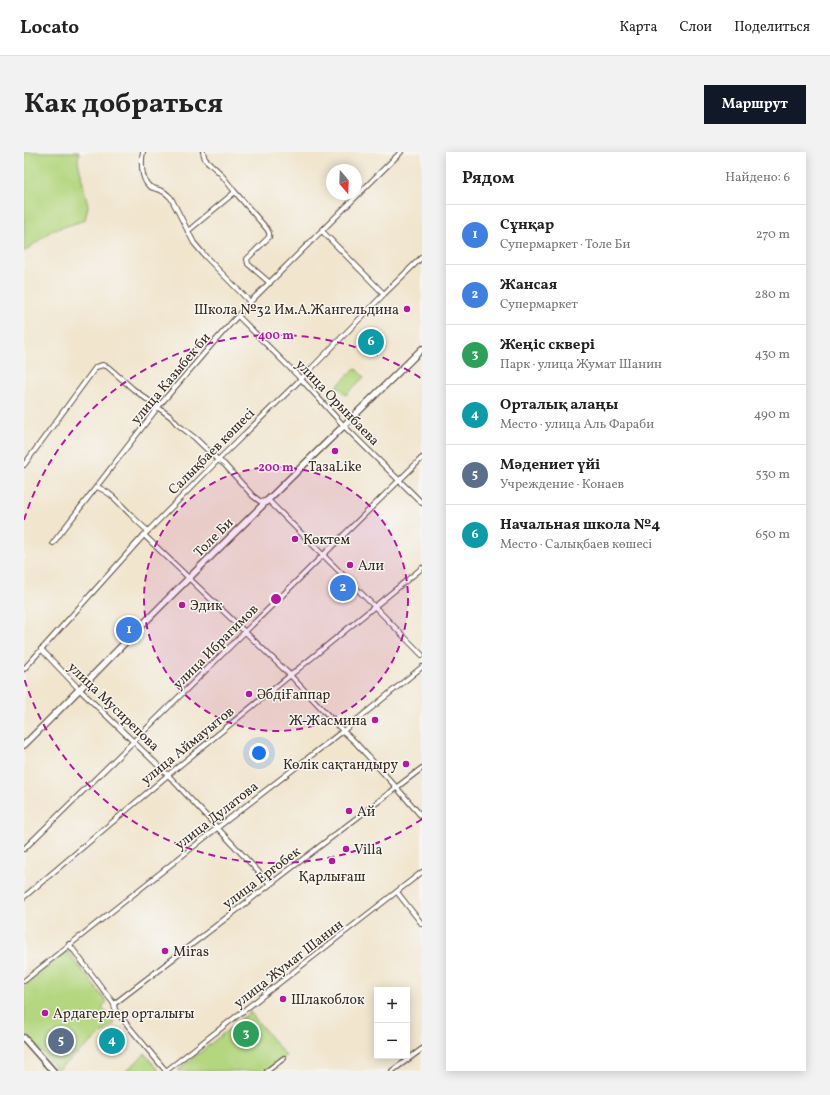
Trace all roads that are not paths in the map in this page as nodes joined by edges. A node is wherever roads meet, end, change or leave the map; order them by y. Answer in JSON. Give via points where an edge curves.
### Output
{"nodes":[{"id":1,"x":143,"y":152,"type":"edge"},
{"id":2,"x":203,"y":152,"type":"edge"},
{"id":3,"x":401,"y":152,"type":"edge"},
{"id":4,"x":235,"y":192,"type":"junction"},
{"id":5,"x":188,"y":231,"type":"junction"},
{"id":6,"x":322,"y":232,"type":"junction"},
{"id":7,"x":422,"y":257,"type":"edge"},
{"id":8,"x":270,"y":283,"type":"junction"},
{"id":9,"x":384,"y":294,"type":"junction"},
{"id":10,"x":250,"y":302,"type":"junction"},
{"id":11,"x":238,"y":316,"type":"junction"},
{"id":12,"x":422,"y":349,"type":"edge"},
{"id":13,"x":301,"y":379,"type":"junction"},
{"id":14,"x":158,"y":407,"type":"junction"},
{"id":15,"x":344,"y":426,"type":"junction"},
{"id":16,"x":422,"y":458,"type":"edge"},
{"id":17,"x":218,"y":460,"type":"junction"},
{"id":18,"x":24,"y":465,"type":"edge"},
{"id":19,"x":400,"y":480,"type":"junction"},
{"id":20,"x":97,"y":487,"type":"junction"},
{"id":21,"x":268,"y":500,"type":"junction"},
{"id":22,"x":422,"y":503,"type":"edge"},
{"id":23,"x":148,"y":531,"type":"junction"},
{"id":24,"x":144,"y":535,"type":"junction"},
{"id":25,"x":53,"y":544,"type":"dead end"},
{"id":26,"x":323,"y":555,"type":"junction"},
{"id":27,"x":422,"y":568,"type":"edge"},
{"id":28,"x":188,"y":578,"type":"junction"},
{"id":29,"x":375,"y":607,"type":"junction"},
{"id":30,"x":245,"y":632,"type":"junction"},
{"id":31,"x":41,"y":649,"type":"junction"},
{"id":32,"x":422,"y":655,"type":"edge"},
{"id":33,"x":422,"y":667,"type":"edge"},
{"id":34,"x":24,"y":669,"type":"edge"},
{"id":35,"x":290,"y":675,"type":"junction"},
{"id":36,"x":80,"y":690,"type":"junction"},
{"id":37,"x":343,"y":731,"type":"junction"},
{"id":38,"x":134,"y":742,"type":"junction"},
{"id":39,"x":24,"y":745,"type":"edge"},
{"id":40,"x":422,"y":768,"type":"edge"},
{"id":41,"x":168,"y":775,"type":"junction"},
{"id":42,"x":397,"y":788,"type":"junction"},
{"id":43,"x":422,"y":817,"type":"edge"},
{"id":44,"x":217,"y":828,"type":"junction"},
{"id":45,"x":24,"y":849,"type":"edge"},
{"id":46,"x":422,"y":872,"type":"edge"},
{"id":47,"x":270,"y":884,"type":"junction"},
{"id":48,"x":397,"y":892,"type":"junction"},
{"id":49,"x":24,"y":897,"type":"edge"},
{"id":50,"x":422,"y":924,"type":"edge"},
{"id":51,"x":69,"y":944,"type":"junction"},
{"id":52,"x":24,"y":981,"type":"edge"},
{"id":53,"x":114,"y":1004,"type":"junction"},
{"id":54,"x":24,"y":1038,"type":"edge"},
{"id":55,"x":422,"y":1049,"type":"edge"},
{"id":56,"x":284,"y":1058,"type":"dead end"},
{"id":57,"x":53,"y":1071,"type":"edge"},
{"id":58,"x":166,"y":1071,"type":"edge"},
{"id":59,"x":267,"y":1071,"type":"edge"},
{"id":60,"x":392,"y":1071,"type":"edge"}],
"edges":[{"from":1,"to":5,"type":"street","via":[[142,166],[148,184],[165,192],[171,198]]},
{"from":2,"to":4,"type":"street","via":[[204,159],[220,173]]},
{"from":3,"to":6,"type":"street","name":"улица Казыбек би"},
{"from":4,"to":5,"type":"street"},
{"from":4,"to":8,"type":"street","via":[[270,234],[247,259],[248,264]]},
{"from":5,"to":10,"type":"street","via":[[205,256]]},
{"from":6,"to":8,"type":"street","name":"улица Казыбек би"},
{"from":6,"to":9,"type":"street"},
{"from":7,"to":9,"type":"street","name":"Салықбаев көшесі"},
{"from":8,"to":10,"type":"street","name":"улица Казыбек би"},
{"from":9,"to":13,"type":"street","name":"Салықбаев көшесі"},
{"from":10,"to":11,"type":"street","name":"улица Казыбек би"},
{"from":11,"to":13,"type":"street","name":"улица Орынбаева"},
{"from":11,"to":14,"type":"street","name":"улица Казыбек би"},
{"from":12,"to":15,"type":"main road","name":"Толе Би"},
{"from":13,"to":15,"type":"street","name":"улица Орынбаева"},
{"from":13,"to":17,"type":"street","name":"Салықбаев көшесі"},
{"from":14,"to":17,"type":"street"},
{"from":14,"to":18,"type":"street","via":[[108,367],[96,367]]},
{"from":14,"to":20,"type":"street","name":"улица Казыбек би"},
{"from":15,"to":19,"type":"street","name":"улица Орынбаева"},
{"from":15,"to":21,"type":"main road","name":"Толе Би"},
{"from":16,"to":19,"type":"street","name":"улица Ибрагимов"},
{"from":17,"to":21,"type":"street","via":[[261,502]]},
{"from":17,"to":23,"type":"street","name":"Салықбаев көшесі"},
{"from":19,"to":22,"type":"street","name":"улица Орынбаева"},
{"from":19,"to":26,"type":"street","name":"улица Ибрагимов"},
{"from":20,"to":23,"type":"street","via":[[117,501]]},
{"from":20,"to":25,"type":"street","name":"улица Казыбек би"},
{"from":21,"to":26,"type":"street"},
{"from":21,"to":28,"type":"main road","name":"Толе Би"},
{"from":23,"to":24,"type":"street","name":"Салықбаев көшесі"},
{"from":24,"to":28,"type":"street"},
{"from":24,"to":31,"type":"street","name":"Салықбаев көшесі"},
{"from":26,"to":29,"type":"street"},
{"from":26,"to":30,"type":"street","name":"улица Ибрагимов"},
{"from":27,"to":29,"type":"street","name":"улица Аймауытов"},
{"from":28,"to":30,"type":"street"},
{"from":28,"to":36,"type":"main road","name":"Толе Би"},
{"from":29,"to":32,"type":"street"},
{"from":29,"to":35,"type":"street","name":"улица Аймауытов"},
{"from":30,"to":35,"type":"street"},
{"from":30,"to":38,"type":"street","name":"улица Ибрагимов"},
{"from":31,"to":34,"type":"street","name":"Салықбаев көшесі"},
{"from":31,"to":36,"type":"street","name":"улица Мусирепова"},
{"from":33,"to":37,"type":"street","name":"улица Дулатова"},
{"from":35,"to":37,"type":"street"},
{"from":35,"to":41,"type":"street","name":"улица Аймауытов"},
{"from":36,"to":38,"type":"street","name":"улица Мусирепова"},
{"from":36,"to":39,"type":"main road","name":"Толе Би"},
{"from":37,"to":42,"type":"street"},
{"from":37,"to":44,"type":"street","name":"улица Дулатова"},
{"from":38,"to":41,"type":"street","name":"улица Мусирепова"},
{"from":38,"to":45,"type":"street","name":"улица Ибрагимов"},
{"from":40,"to":42,"type":"street","name":"улица Ергобек"},
{"from":41,"to":44,"type":"street","name":"улица Мусирепова"},
{"from":41,"to":49,"type":"street","name":"улица Аймауытов"},
{"from":42,"to":43,"type":"street"},
{"from":42,"to":47,"type":"street","name":"улица Ергобек"},
{"from":44,"to":47,"type":"street","name":"улица Мусирепова"},
{"from":44,"to":51,"type":"street","name":"улица Дулатова"},
{"from":46,"to":48,"type":"street","name":"улица Жумат Шанин"},
{"from":47,"to":53,"type":"street","name":"улица Ергобек"},
{"from":48,"to":50,"type":"street"},
{"from":48,"to":58,"type":"street","name":"улица Жумат Шанин"},
{"from":51,"to":52,"type":"street","name":"улица Дулатова"},
{"from":51,"to":53,"type":"street"},
{"from":53,"to":58,"type":"street","via":[[115,1010]]},
{"from":54,"to":57,"type":"main road"},
{"from":55,"to":60,"type":"street"},
{"from":56,"to":59,"type":"street"}]}
